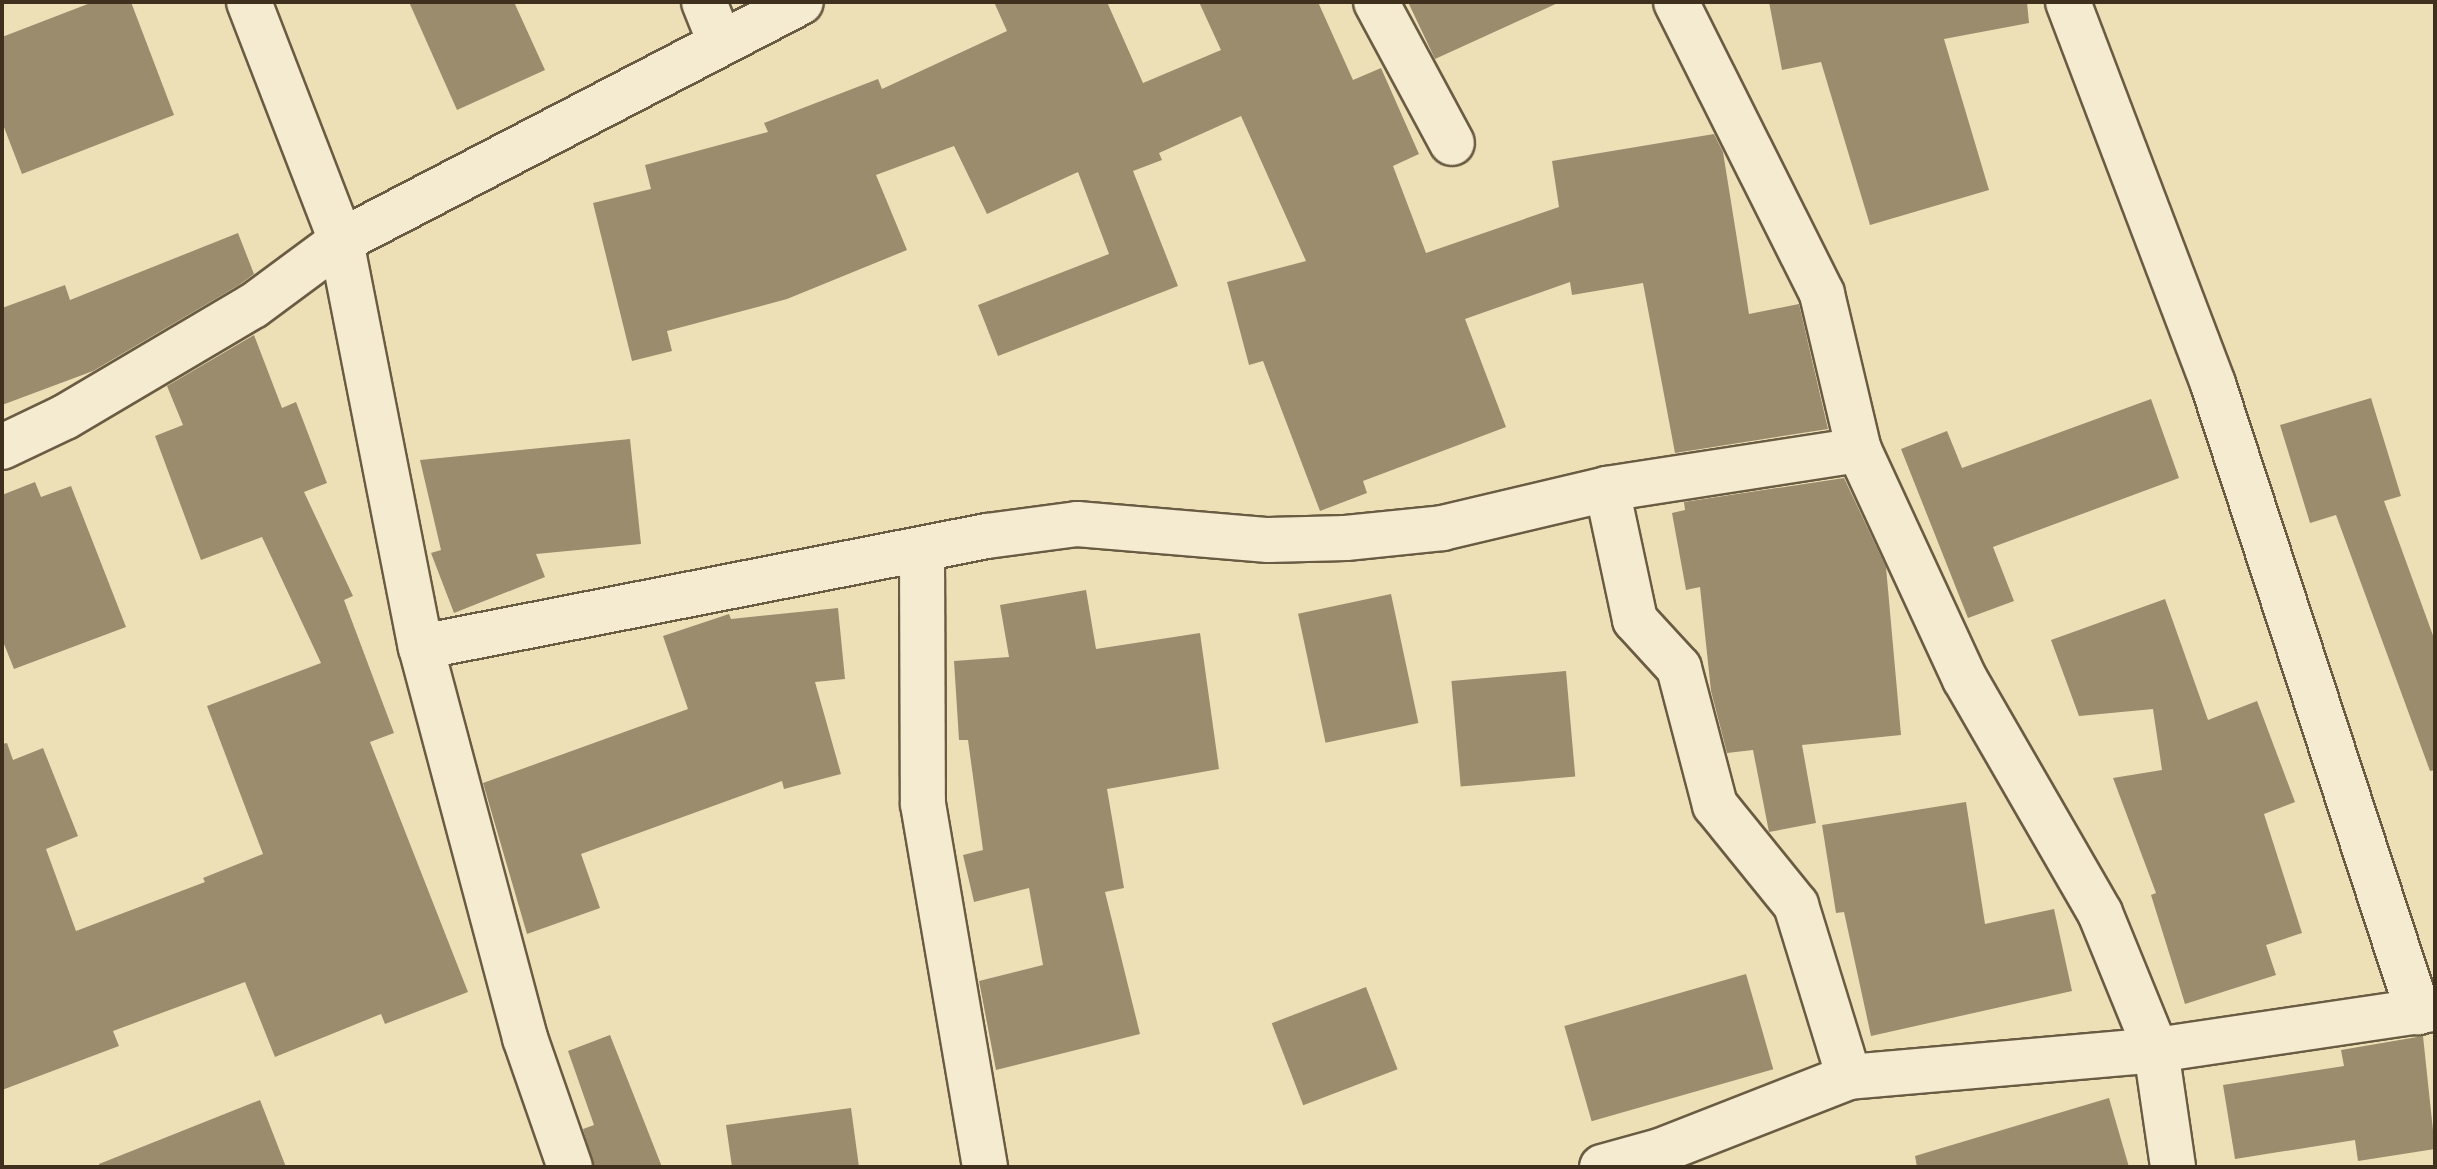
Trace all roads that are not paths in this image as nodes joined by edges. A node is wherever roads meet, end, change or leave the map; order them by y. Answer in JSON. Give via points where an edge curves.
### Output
{"nodes":[{"id":1,"x":249,"y":2,"type":"edge"},
{"id":2,"x":704,"y":2,"type":"edge"},
{"id":3,"x":801,"y":2,"type":"edge"},
{"id":4,"x":1376,"y":2,"type":"edge"},
{"id":5,"x":1676,"y":2,"type":"edge"},
{"id":6,"x":2068,"y":2,"type":"edge"},
{"id":7,"x":720,"y":42,"type":"junction"},
{"id":8,"x":1452,"y":143,"type":"dead end"},
{"id":9,"x":341,"y":241,"type":"junction"},
{"id":10,"x":2,"y":447,"type":"edge"},
{"id":11,"x":1859,"y":450,"type":"junction"},
{"id":12,"x":1607,"y":489,"type":"junction"},
{"id":13,"x":922,"y":550,"type":"junction"},
{"id":14,"x":421,"y":647,"type":"junction"},
{"id":15,"x":2427,"y":1010,"type":"edge"},
{"id":16,"x":2156,"y":1050,"type":"junction"},
{"id":17,"x":1849,"y":1077,"type":"junction"},
{"id":18,"x":570,"y":1167,"type":"edge"},
{"id":19,"x":985,"y":1167,"type":"edge"},
{"id":20,"x":1602,"y":1167,"type":"edge"},
{"id":21,"x":2173,"y":1167,"type":"edge"}],
"edges":[{"from":1,"to":9,"type":"street"},
{"from":2,"to":7,"type":"street"},
{"from":3,"to":7,"type":"street"},
{"from":4,"to":8,"type":"street"},
{"from":5,"to":11,"type":"street","via":[[1822,294]]},
{"from":6,"to":15,"type":"street","via":[[2213,384]]},
{"from":7,"to":9,"type":"street"},
{"from":9,"to":10,"type":"street","via":[[253,306],[65,417]]},
{"from":9,"to":14,"type":"street"},
{"from":11,"to":12,"type":"street"},
{"from":11,"to":16,"type":"street","via":[[1965,679],[2100,913]]},
{"from":12,"to":13,"type":"street","via":[[1442,528],[1346,538],[1268,540],[1077,524]]},
{"from":12,"to":17,"type":"street","via":[[1635,620],[1679,668],[1715,805],[1796,905]]},
{"from":13,"to":14,"type":"street"},
{"from":13,"to":19,"type":"street","via":[[923,804]]},
{"from":14,"to":18,"type":"street","via":[[525,1038]]},
{"from":15,"to":16,"type":"street"},
{"from":16,"to":17,"type":"street"},
{"from":16,"to":21,"type":"street"},
{"from":17,"to":20,"type":"street","via":[[1660,1151]]}]}
